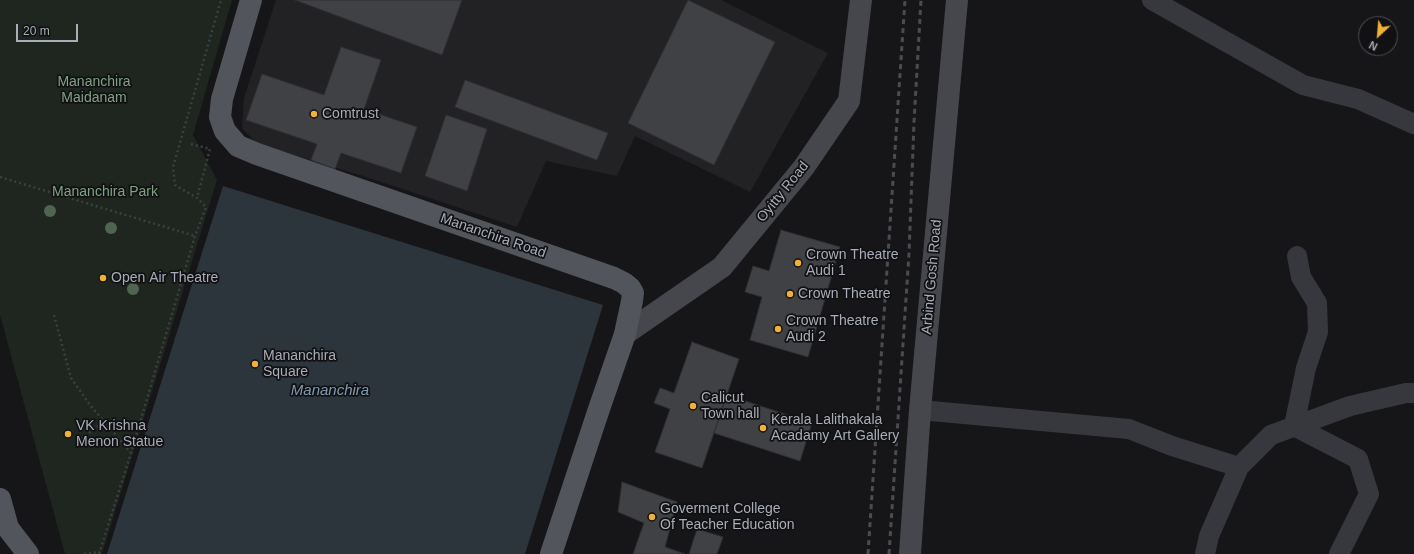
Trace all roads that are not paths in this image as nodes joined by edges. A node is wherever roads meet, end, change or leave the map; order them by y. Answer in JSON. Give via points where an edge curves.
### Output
{"nodes":[{"id":1,"x":252,"y":0,"type":"edge"},
{"id":2,"x":860,"y":0,"type":"edge"},
{"id":3,"x":957,"y":0,"type":"edge"},
{"id":4,"x":1152,"y":0,"type":"edge"},
{"id":5,"x":1414,"y":124,"type":"edge"},
{"id":6,"x":1297,"y":256,"type":"dead end"},
{"id":7,"x":625,"y":334,"type":"junction"},
{"id":8,"x":1414,"y":393,"type":"edge"},
{"id":9,"x":920,"y":410,"type":"junction"},
{"id":10,"x":1294,"y":426,"type":"junction"},
{"id":11,"x":1239,"y":467,"type":"junction"},
{"id":12,"x":0,"y":499,"type":"edge"},
{"id":13,"x":28,"y":554,"type":"edge"},
{"id":14,"x":551,"y":554,"type":"edge"},
{"id":15,"x":910,"y":554,"type":"edge"},
{"id":16,"x":1205,"y":554,"type":"edge"},
{"id":17,"x":1339,"y":554,"type":"edge"}],
"edges":[{"from":1,"to":7,"type":"main road","name":"Mananchira Road","via":[[222,99],[220,117],[225,131],[238,146],[614,278],[624,283],[633,293]]},
{"from":2,"to":7,"type":"street","name":"Oyitty Road","via":[[848,101],[804,167],[722,267]]},
{"from":3,"to":9,"type":"street","name":"Arbind Gosh Road"},
{"from":4,"to":5,"type":"street","via":[[1303,85],[1358,99]]},
{"from":6,"to":10,"type":"street","via":[[1301,277],[1317,303],[1318,332],[1306,368]]},
{"from":7,"to":14,"type":"main road","name":"Mananchira Road"},
{"from":8,"to":10,"type":"street","via":[[1350,406]]},
{"from":9,"to":11,"type":"street","via":[[1129,429],[1172,446]]},
{"from":9,"to":15,"type":"street","name":"Arbind Gosh Road"},
{"from":10,"to":11,"type":"street","via":[[1271,435]]},
{"from":10,"to":17,"type":"street","via":[[1358,459],[1369,494]]},
{"from":11,"to":16,"type":"street","via":[[1209,536]]},
{"from":12,"to":13,"type":"main road","via":[[8,528]]}]}
